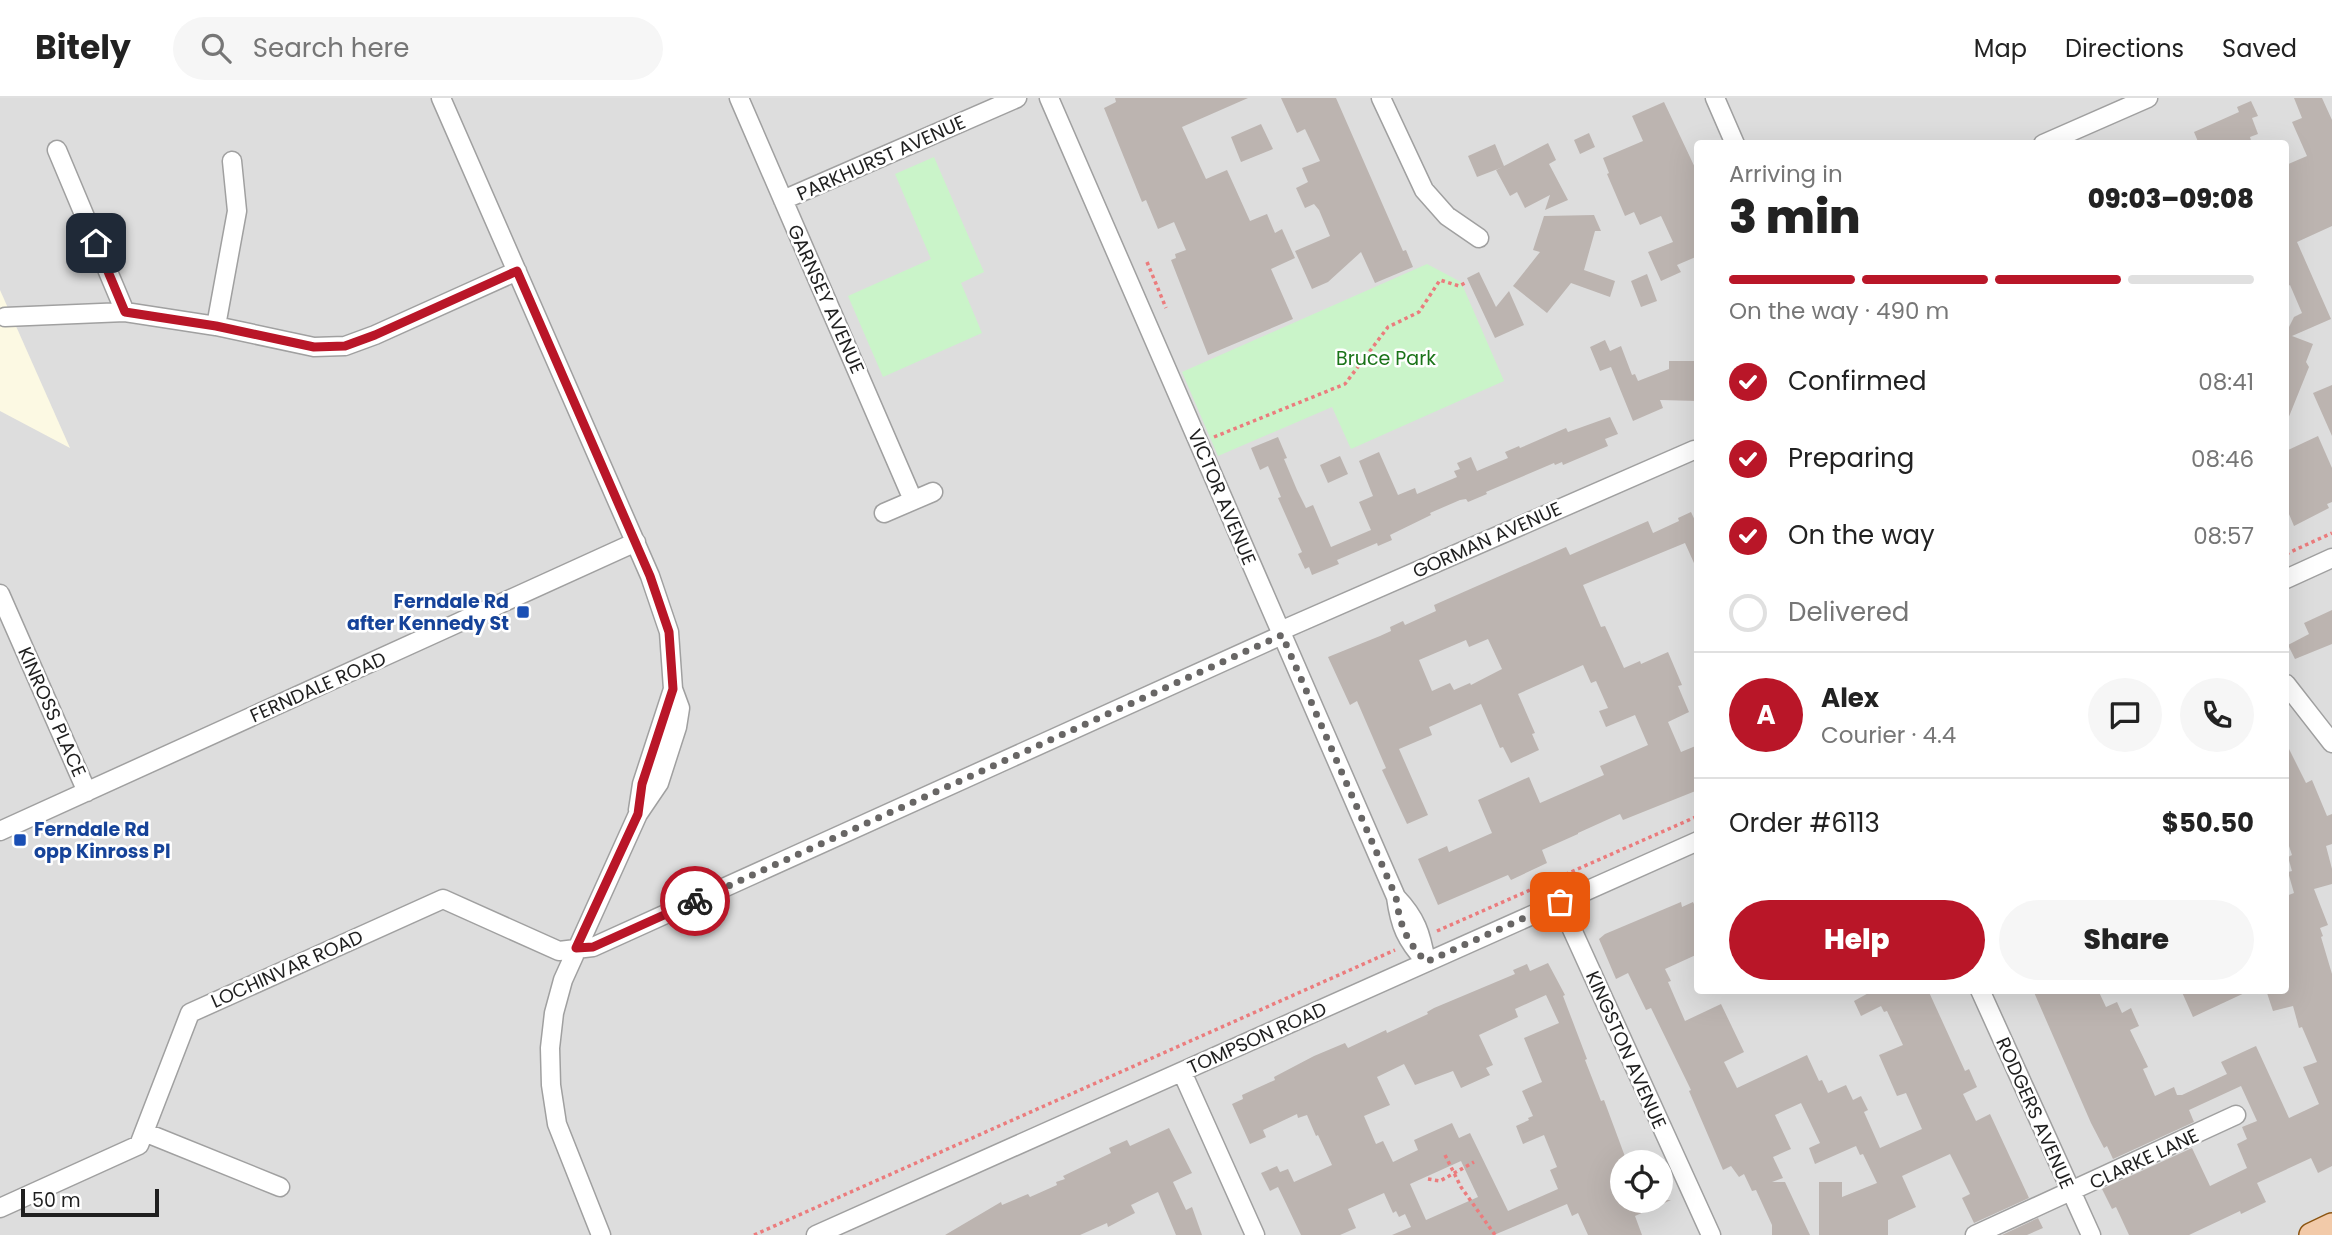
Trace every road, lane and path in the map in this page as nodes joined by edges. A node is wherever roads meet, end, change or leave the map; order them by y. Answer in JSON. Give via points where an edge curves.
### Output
{"nodes":[{"id":1,"x":441,"y":98,"type":"edge"},
{"id":2,"x":739,"y":98,"type":"edge"},
{"id":3,"x":1017,"y":98,"type":"edge"},
{"id":4,"x":1049,"y":98,"type":"edge"},
{"id":5,"x":1381,"y":98,"type":"edge"},
{"id":6,"x":1715,"y":98,"type":"edge"},
{"id":7,"x":2148,"y":98,"type":"edge"},
{"id":8,"x":1733,"y":140,"type":"edge"},
{"id":9,"x":2052,"y":140,"type":"edge"},
{"id":10,"x":57,"y":150,"type":"dead end"},
{"id":11,"x":232,"y":162,"type":"dead end"},
{"id":12,"x":783,"y":200,"type":"junction"},
{"id":13,"x":1479,"y":238,"type":"dead end"},
{"id":14,"x":1147,"y":262,"type":"dead end"},
{"id":15,"x":517,"y":271,"type":"junction"},
{"id":16,"x":1465,"y":283,"type":"dead end"},
{"id":17,"x":1166,"y":308,"type":"dead end"},
{"id":18,"x":125,"y":312,"type":"junction"},
{"id":19,"x":5,"y":317,"type":"dead end"},
{"id":20,"x":216,"y":326,"type":"junction"},
{"id":21,"x":1199,"y":443,"type":"junction"},
{"id":22,"x":1694,"y":450,"type":"dead end"},
{"id":23,"x":933,"y":492,"type":"dead end"},
{"id":24,"x":914,"y":500,"type":"junction"},
{"id":25,"x":884,"y":513,"type":"dead end"},
{"id":26,"x":2332,"y":533,"type":"edge"},
{"id":27,"x":636,"y":542,"type":"junction"},
{"id":28,"x":2289,"y":553,"type":"edge"},
{"id":29,"x":2332,"y":558,"type":"edge"},
{"id":30,"x":2289,"y":578,"type":"edge"},
{"id":31,"x":0,"y":594,"type":"edge"},
{"id":32,"x":1281,"y":633,"type":"junction"},
{"id":33,"x":2289,"y":688,"type":"edge"},
{"id":34,"x":2332,"y":743,"type":"edge"},
{"id":35,"x":87,"y":792,"type":"junction"},
{"id":36,"x":1694,"y":818,"type":"edge"},
{"id":37,"x":0,"y":831,"type":"edge"},
{"id":38,"x":1694,"y":843,"type":"edge"},
{"id":39,"x":1560,"y":902,"type":"junction"},
{"id":40,"x":1415,"y":941,"type":"junction"},
{"id":41,"x":576,"y":948,"type":"junction"},
{"id":42,"x":1426,"y":962,"type":"junction"},
{"id":43,"x":1982,"y":994,"type":"edge"},
{"id":44,"x":1182,"y":1072,"type":"junction"},
{"id":45,"x":2236,"y":1115,"type":"dead end"},
{"id":46,"x":144,"y":1132,"type":"junction"},
{"id":47,"x":1445,"y":1155,"type":"dead end"},
{"id":48,"x":1474,"y":1163,"type":"dead end"},
{"id":49,"x":1454,"y":1175,"type":"junction"},
{"id":50,"x":1428,"y":1179,"type":"dead end"},
{"id":51,"x":280,"y":1187,"type":"dead end"},
{"id":52,"x":2071,"y":1192,"type":"junction"},
{"id":53,"x":0,"y":1209,"type":"edge"},
{"id":54,"x":2332,"y":1226,"type":"edge"},
{"id":55,"x":601,"y":1235,"type":"edge"},
{"id":56,"x":754,"y":1235,"type":"edge"},
{"id":57,"x":816,"y":1235,"type":"edge"},
{"id":58,"x":1255,"y":1235,"type":"edge"},
{"id":59,"x":1495,"y":1235,"type":"edge"},
{"id":60,"x":1711,"y":1235,"type":"edge"},
{"id":61,"x":1975,"y":1235,"type":"edge"},
{"id":62,"x":2091,"y":1235,"type":"edge"},
{"id":63,"x":2311,"y":1235,"type":"edge"}],
"edges":[{"from":1,"to":15,"type":"street"},
{"from":2,"to":12,"type":"street","name":"GARNSEY AVENUE"},
{"from":3,"to":12,"type":"street","name":"PARKHURST AVENUE"},
{"from":4,"to":21,"type":"street","name":"VICTOR AVENUE"},
{"from":5,"to":13,"type":"street","via":[[1424,190],[1447,216]]},
{"from":6,"to":8,"type":"street"},
{"from":7,"to":9,"type":"street"},
{"from":10,"to":18,"type":"street"},
{"from":11,"to":20,"type":"street","via":[[237,211]]},
{"from":12,"to":24,"type":"street","name":"GARNSEY AVENUE"},
{"from":14,"to":17,"type":"path"},
{"from":15,"to":20,"type":"street","via":[[345,346],[314,347]]},
{"from":15,"to":27,"type":"street"},
{"from":16,"to":21,"type":"path","via":[[1459,286],[1440,280],[1419,312],[1388,327],[1345,384]]},
{"from":18,"to":19,"type":"street"},
{"from":18,"to":20,"type":"street"},
{"from":21,"to":32,"type":"street","name":"VICTOR AVENUE"},
{"from":22,"to":32,"type":"street","name":"GORMAN AVENUE"},
{"from":23,"to":24,"type":"street"},
{"from":24,"to":25,"type":"street"},
{"from":26,"to":28,"type":"path"},
{"from":27,"to":35,"type":"street","name":"FERNDALE ROAD"},
{"from":27,"to":41,"type":"street","via":[[667,624],[673,689],[642,784],[638,814]]},
{"from":29,"to":30,"type":"street"},
{"from":31,"to":35,"type":"street","name":"KINROSS PLACE"},
{"from":32,"to":40,"type":"street","name":"VICTOR AVENUE","via":[[1396,897],[1412,914]]},
{"from":32,"to":41,"type":"street","name":"GORMAN AVENUE","via":[[593,947]]},
{"from":33,"to":34,"type":"street"},
{"from":35,"to":37,"type":"street","name":"FERNDALE ROAD"},
{"from":36,"to":40,"type":"path"},
{"from":38,"to":39,"type":"street","name":"TOMPSON ROAD"},
{"from":39,"to":42,"type":"street","name":"TOMPSON ROAD"},
{"from":39,"to":60,"type":"street","name":"KINGSTON AVENUE"},
{"from":40,"to":42,"type":"street","name":"VICTOR AVENUE"},
{"from":40,"to":56,"type":"path"},
{"from":41,"to":46,"type":"street","name":"LOCHINVAR ROAD","via":[[559,951],[443,899],[190,1013]]},
{"from":41,"to":55,"type":"street","via":[[554,1013],[551,1085],[563,1142]]},
{"from":42,"to":44,"type":"street","name":"TOMPSON ROAD"},
{"from":43,"to":52,"type":"street","name":"RODGERS AVENUE"},
{"from":44,"to":57,"type":"street","name":"TOMPSON ROAD"},
{"from":44,"to":58,"type":"street"},
{"from":45,"to":52,"type":"street","name":"CLARKE LANE"},
{"from":46,"to":51,"type":"street"},
{"from":46,"to":53,"type":"street","name":"LOCHINVAR ROAD","via":[[139,1145]]},
{"from":47,"to":49,"type":"path"},
{"from":48,"to":49,"type":"path"},
{"from":49,"to":50,"type":"path","via":[[1437,1182]]},
{"from":49,"to":59,"type":"path"},
{"from":52,"to":61,"type":"street","name":"CLARKE LANE"},
{"from":52,"to":62,"type":"street","name":"RODGERS AVENUE"},
{"from":54,"to":63,"type":"main road"}]}
